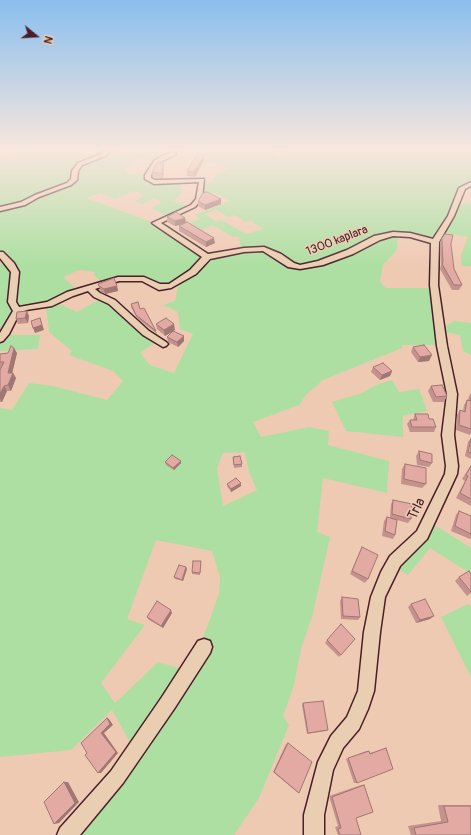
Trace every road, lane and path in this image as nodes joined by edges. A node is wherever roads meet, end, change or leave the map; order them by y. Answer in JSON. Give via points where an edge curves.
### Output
{"nodes":[{"id":1,"x":56,"y":189,"type":"edge"},
{"id":2,"x":201,"y":189,"type":"edge"},
{"id":3,"x":462,"y":189,"type":"edge"},
{"id":4,"x":0,"y":209,"type":"edge"},
{"id":5,"x":435,"y":242,"type":"junction"},
{"id":6,"x":0,"y":254,"type":"edge"},
{"id":7,"x":207,"y":257,"type":"junction"},
{"id":8,"x":90,"y":288,"type":"junction"},
{"id":9,"x":17,"y":311,"type":"junction"},
{"id":10,"x":0,"y":339,"type":"edge"},
{"id":11,"x":163,"y":344,"type":"dead end"},
{"id":12,"x":204,"y":647,"type":"dead end"},
{"id":13,"x":66,"y":835,"type":"edge"},
{"id":14,"x":314,"y":835,"type":"edge"}],
"edges":[{"from":1,"to":4,"type":"street","via":[[23,204]]},
{"from":2,"to":7,"type":"street","via":[[199,199],[193,206],[156,224]]},
{"from":3,"to":5,"type":"street","via":[[451,216]]},
{"from":5,"to":7,"type":"street","name":"1300 kaplara","via":[[410,235],[393,234],[377,238],[320,263],[300,267],[260,249]]},
{"from":5,"to":14,"type":"street","name":"Trla","via":[[434,285],[442,346],[452,394],[448,435],[451,474],[422,535],[395,561],[378,597],[366,691],[360,709],[337,742],[324,768],[314,815]]},
{"from":6,"to":9,"type":"street","via":[[15,272],[12,302]]},
{"from":7,"to":8,"type":"street","via":[[194,272],[171,286],[162,288],[147,280],[128,278],[108,281]]},
{"from":8,"to":9,"type":"street","via":[[49,304]]},
{"from":8,"to":11,"type":"street"},
{"from":9,"to":10,"type":"street"},
{"from":12,"to":13,"type":"street","via":[[117,778]]}]}
